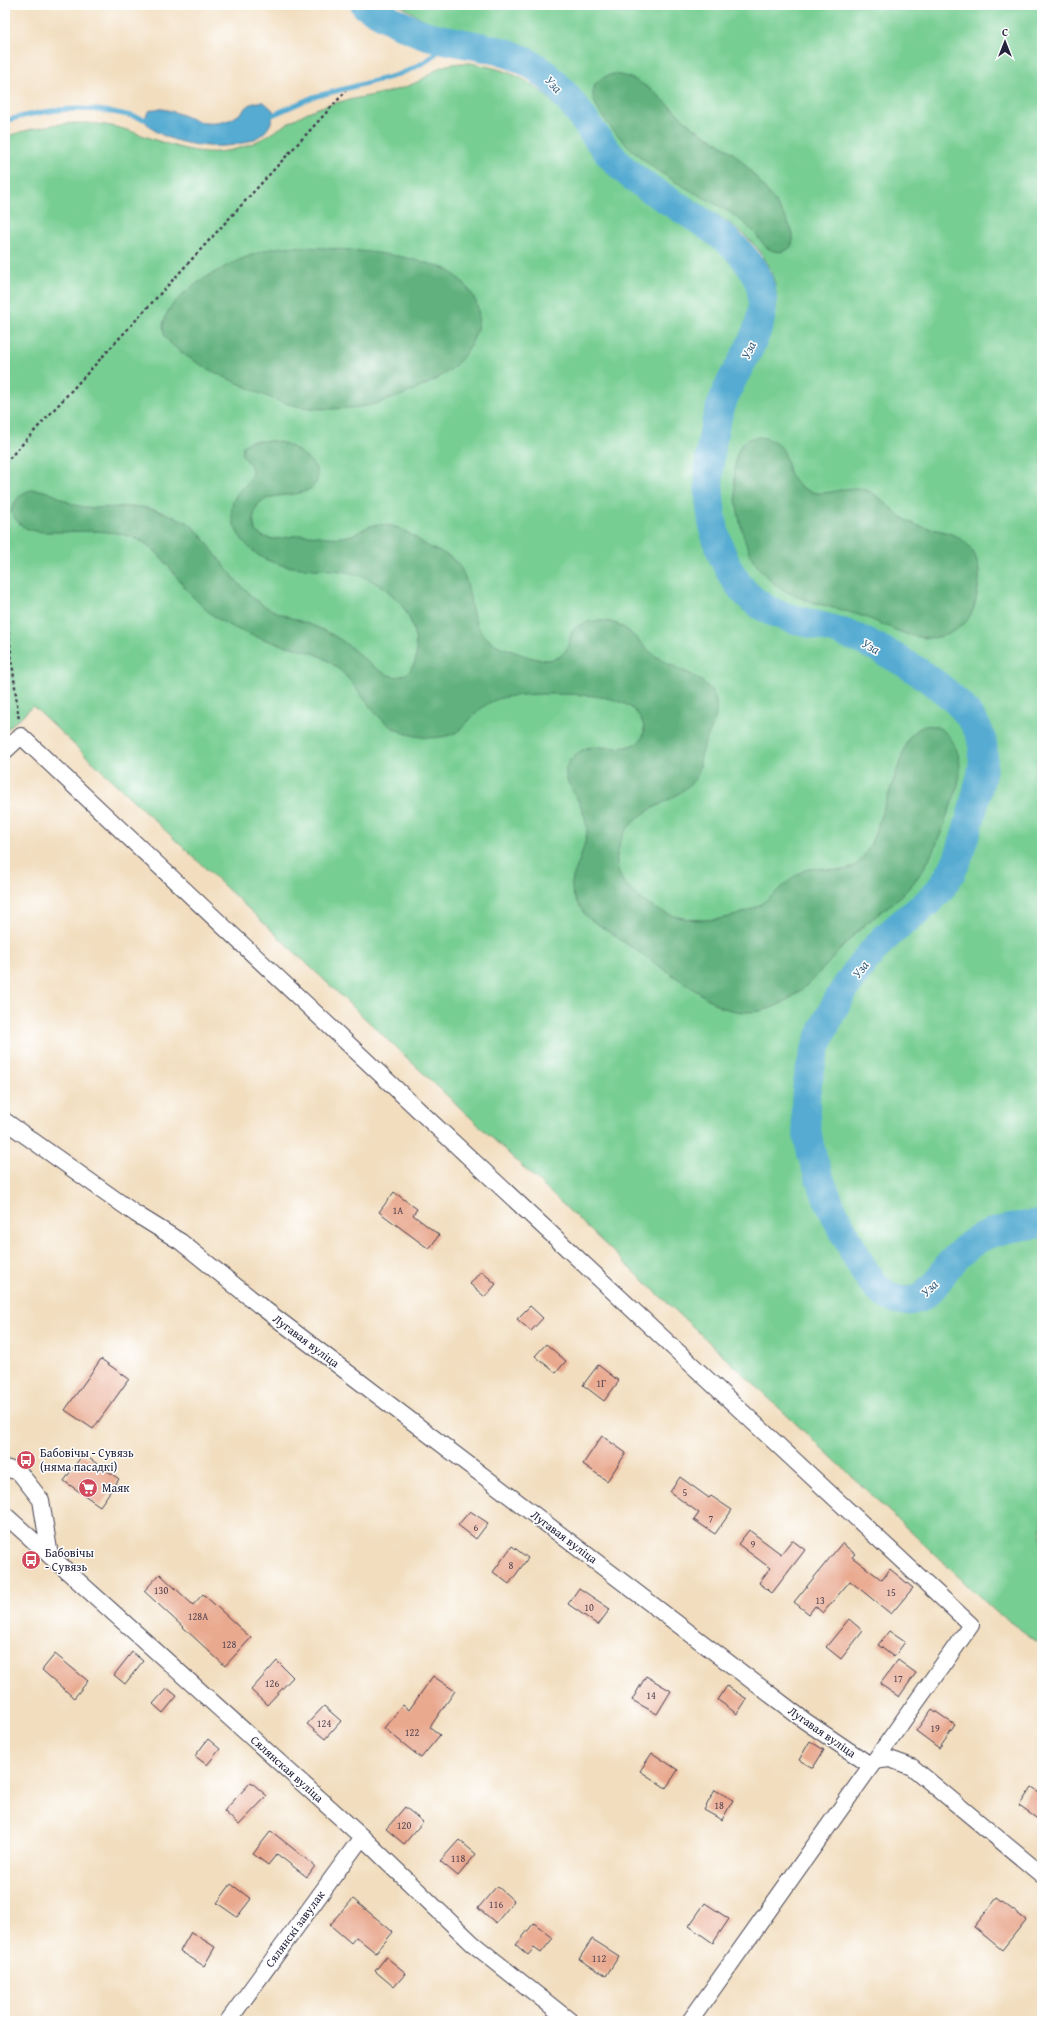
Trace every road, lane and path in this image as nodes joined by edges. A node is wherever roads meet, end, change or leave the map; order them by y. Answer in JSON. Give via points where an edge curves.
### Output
{"nodes":[{"id":1,"x":346,"y":91,"type":"dead end"},
{"id":2,"x":5,"y":463,"type":"edge"},
{"id":3,"x":5,"y":602,"type":"edge"},
{"id":4,"x":21,"y":736,"type":"junction"},
{"id":5,"x":5,"y":751,"type":"edge"},
{"id":6,"x":5,"y":1121,"type":"edge"},
{"id":7,"x":5,"y":1468,"type":"edge"},
{"id":8,"x":5,"y":1515,"type":"edge"},
{"id":9,"x":50,"y":1556,"type":"junction"},
{"id":10,"x":872,"y":1763,"type":"junction"},
{"id":11,"x":362,"y":1837,"type":"junction"},
{"id":12,"x":1042,"y":1875,"type":"edge"},
{"id":13,"x":228,"y":2021,"type":"edge"},
{"id":14,"x":570,"y":2021,"type":"edge"},
{"id":15,"x":690,"y":2021,"type":"edge"}],
"edges":[{"from":1,"to":2,"type":"path"},
{"from":3,"to":4,"type":"path"},
{"from":4,"to":5,"type":"street"},
{"from":4,"to":10,"type":"street","via":[[971,1625]]},
{"from":6,"to":10,"type":"street","name":"Лугавая вуліца","via":[[136,1214],[181,1242],[259,1305],[799,1716]]},
{"from":7,"to":9,"type":"street","via":[[19,1472],[40,1500]]},
{"from":8,"to":9,"type":"street","name":"Сялянская вуліца"},
{"from":9,"to":11,"type":"street","name":"Сялянская вуліца"},
{"from":10,"to":12,"type":"street","via":[[890,1759],[912,1767]]},
{"from":10,"to":15,"type":"street"},
{"from":11,"to":13,"type":"street","name":"Сялянскі завулак"},
{"from":11,"to":14,"type":"street","name":"Сялянская вуліца","via":[[472,1943]]}]}
